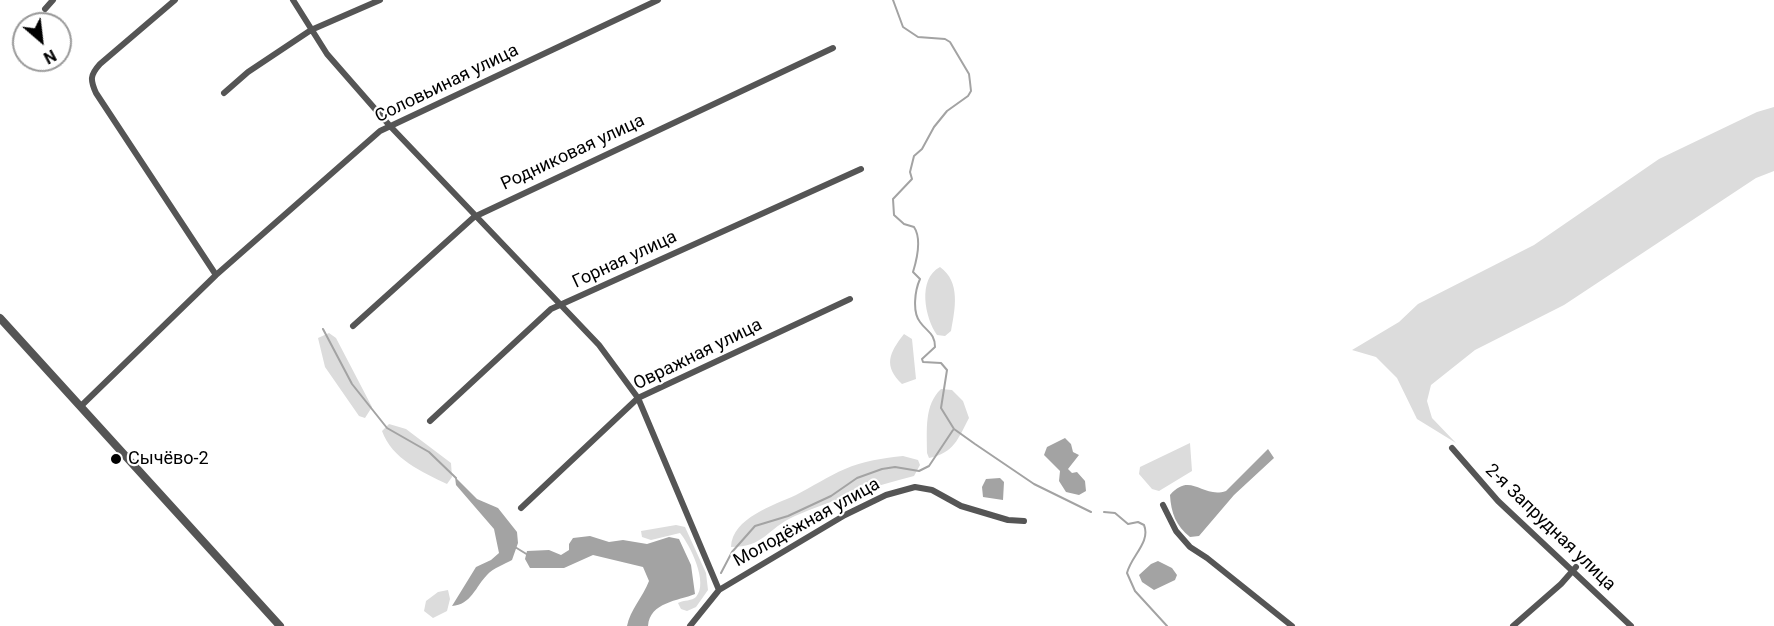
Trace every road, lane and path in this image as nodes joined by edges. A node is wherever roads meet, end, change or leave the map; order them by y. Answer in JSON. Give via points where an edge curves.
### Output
{"nodes":[{"id":1,"x":53,"y":0,"type":"edge"},
{"id":2,"x":175,"y":0,"type":"edge"},
{"id":3,"x":293,"y":0,"type":"edge"},
{"id":4,"x":380,"y":0,"type":"edge"},
{"id":5,"x":658,"y":0,"type":"edge"},
{"id":6,"x":45,"y":9,"type":"dead end"},
{"id":7,"x":311,"y":30,"type":"junction"},
{"id":8,"x":833,"y":48,"type":"dead end"},
{"id":9,"x":224,"y":93,"type":"dead end"},
{"id":10,"x":390,"y":126,"type":"junction"},
{"id":11,"x":861,"y":169,"type":"dead end"},
{"id":12,"x":474,"y":217,"type":"junction"},
{"id":13,"x":216,"y":275,"type":"junction"},
{"id":14,"x":850,"y":299,"type":"dead end"},
{"id":15,"x":561,"y":305,"type":"junction"},
{"id":16,"x":0,"y":318,"type":"edge"},
{"id":17,"x":353,"y":326,"type":"dead end"},
{"id":18,"x":638,"y":398,"type":"junction"},
{"id":19,"x":81,"y":406,"type":"junction"},
{"id":20,"x":430,"y":421,"type":"dead end"},
{"id":21,"x":1452,"y":448,"type":"dead end"},
{"id":22,"x":1163,"y":505,"type":"dead end"},
{"id":23,"x":521,"y":508,"type":"dead end"},
{"id":24,"x":1024,"y":521,"type":"dead end"},
{"id":25,"x":1574,"y":570,"type":"junction"},
{"id":26,"x":718,"y":590,"type":"junction"},
{"id":27,"x":280,"y":626,"type":"edge"},
{"id":28,"x":690,"y":626,"type":"edge"},
{"id":29,"x":1292,"y":626,"type":"edge"},
{"id":30,"x":1513,"y":626,"type":"edge"},
{"id":31,"x":1631,"y":626,"type":"edge"}],
"edges":[{"from":1,"to":6,"type":"street"},
{"from":2,"to":13,"type":"street","via":[[99,64],[90,81]]},
{"from":3,"to":7,"type":"street"},
{"from":4,"to":7,"type":"street"},
{"from":5,"to":10,"type":"street","name":"Соловьиная улица"},
{"from":7,"to":9,"type":"street"},
{"from":7,"to":10,"type":"street"},
{"from":8,"to":12,"type":"street","name":"Родниковая улица"},
{"from":10,"to":12,"type":"street"},
{"from":10,"to":13,"type":"street","name":"Соловьиная улица","via":[[372,137]]},
{"from":11,"to":15,"type":"street","name":"Горная улица"},
{"from":12,"to":15,"type":"street"},
{"from":12,"to":17,"type":"street","name":"Родниковая улица"},
{"from":13,"to":19,"type":"street","name":"Соловьиная улица"},
{"from":14,"to":18,"type":"street","name":"Овражная улица"},
{"from":15,"to":18,"type":"street","via":[[599,345]]},
{"from":15,"to":20,"type":"street","name":"Горная улица","via":[[551,309]]},
{"from":16,"to":19,"type":"street"},
{"from":18,"to":23,"type":"street","name":"Овражная улица"},
{"from":18,"to":26,"type":"street"},
{"from":19,"to":27,"type":"street"},
{"from":21,"to":25,"type":"street","name":"2-я Запрудная улица","via":[[1498,501]]},
{"from":22,"to":29,"type":"street","via":[[1176,531],[1190,547]]},
{"from":24,"to":26,"type":"street","name":"Молодёжная улица","via":[[961,506],[932,490],[915,487],[886,495],[845,515]]},
{"from":25,"to":30,"type":"street"},
{"from":25,"to":31,"type":"street","name":"2-я Запрудная улица"},
{"from":26,"to":28,"type":"street","name":"Молодёжная улица"}]}
